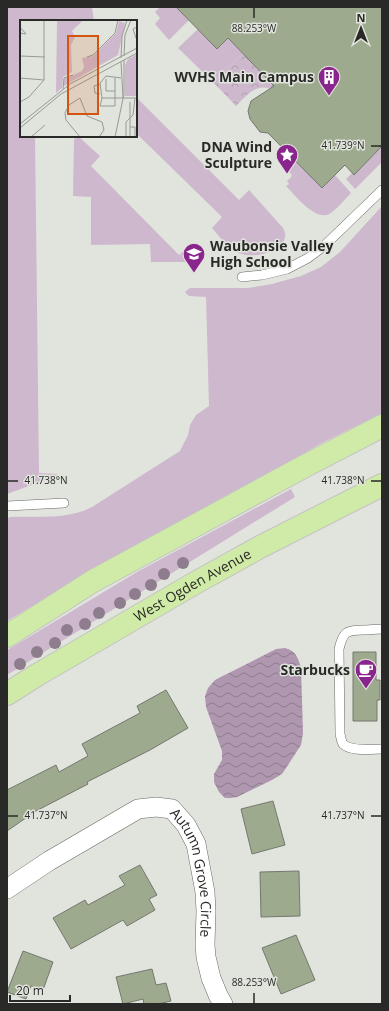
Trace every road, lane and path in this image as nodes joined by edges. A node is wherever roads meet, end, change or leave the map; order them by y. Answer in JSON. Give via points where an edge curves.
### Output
{"nodes":[{"id":1,"x":382,"y":190,"type":"edge"},
{"id":2,"x":242,"y":277,"type":"dead end"},
{"id":3,"x":382,"y":426,"type":"edge"},
{"id":4,"x":382,"y":485,"type":"edge"},
{"id":5,"x":64,"y":503,"type":"dead end"},
{"id":6,"x":7,"y":506,"type":"edge"},
{"id":7,"x":382,"y":629,"type":"edge"},
{"id":8,"x":7,"y":636,"type":"edge"},
{"id":9,"x":7,"y":694,"type":"edge"},
{"id":10,"x":382,"y":748,"type":"edge"},
{"id":11,"x":7,"y":889,"type":"edge"},
{"id":12,"x":223,"y":1004,"type":"edge"}],
"edges":[{"from":1,"to":2,"type":"lane","via":[[308,258],[287,269]]},
{"from":3,"to":8,"type":"main road","via":[[94,581]]},
{"from":4,"to":9,"type":"main road","name":"West Ogden Avenue","via":[[260,547]]},
{"from":5,"to":6,"type":"lane"},
{"from":7,"to":10,"type":"lane","via":[[350,630],[343,637],[339,649],[341,740],[346,746],[358,749]]},
{"from":11,"to":12,"type":"street","name":"Autumn Grove Circle","via":[[49,861],[138,809],[172,809],[186,825],[196,844],[205,892],[206,957]]}]}
